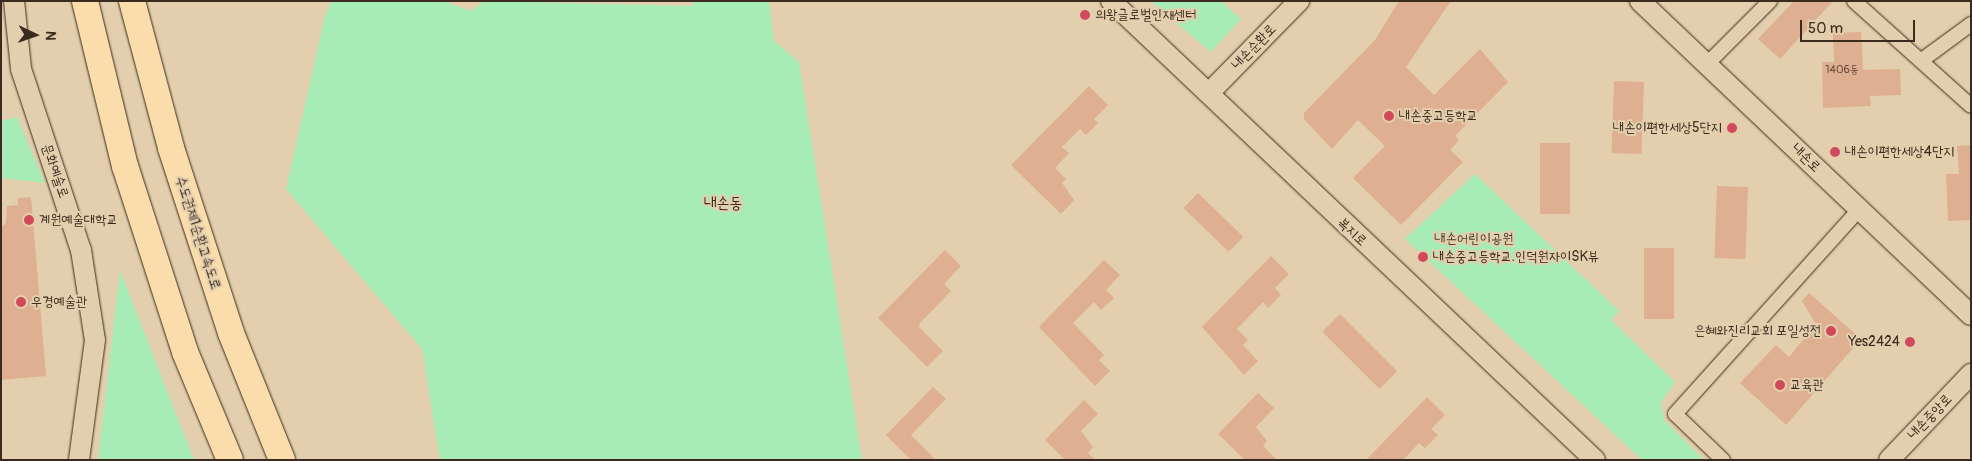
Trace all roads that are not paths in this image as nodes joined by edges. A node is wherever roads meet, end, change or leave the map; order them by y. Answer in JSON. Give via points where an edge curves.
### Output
{"nodes":[{"id":1,"x":14,"y":1,"type":"edge"},
{"id":2,"x":85,"y":1,"type":"edge"},
{"id":3,"x":132,"y":1,"type":"edge"},
{"id":4,"x":1111,"y":1,"type":"edge"},
{"id":5,"x":1299,"y":1,"type":"edge"},
{"id":6,"x":1640,"y":1,"type":"edge"},
{"id":7,"x":1770,"y":1,"type":"edge"},
{"id":8,"x":1854,"y":1,"type":"edge"},
{"id":9,"x":1971,"y":24,"type":"edge"},
{"id":10,"x":1922,"y":60,"type":"junction"},
{"id":11,"x":1708,"y":63,"type":"junction"},
{"id":12,"x":1209,"y":93,"type":"junction"},
{"id":13,"x":1971,"y":106,"type":"edge"},
{"id":14,"x":1859,"y":210,"type":"junction"},
{"id":15,"x":1971,"y":315,"type":"edge"},
{"id":16,"x":1971,"y":374,"type":"edge"},
{"id":17,"x":78,"y":460,"type":"edge"},
{"id":18,"x":230,"y":460,"type":"edge"},
{"id":19,"x":282,"y":460,"type":"edge"},
{"id":20,"x":1595,"y":460,"type":"edge"},
{"id":21,"x":1723,"y":460,"type":"edge"},
{"id":22,"x":1889,"y":460,"type":"edge"}],
"edges":[{"from":1,"to":17,"type":"street","name":"문화예술로","via":[[21,69],[81,250],[95,340]]},
{"from":2,"to":18,"type":"highway","via":[[125,166],[185,352]]},
{"from":3,"to":19,"type":"highway","name":"수도권제1순환고속도로","via":[[171,148],[231,334]]},
{"from":4,"to":12,"type":"street","name":"복지로"},
{"from":5,"to":12,"type":"street","name":"내손순환로"},
{"from":6,"to":11,"type":"street","name":"내손로"},
{"from":7,"to":11,"type":"street"},
{"from":8,"to":10,"type":"street"},
{"from":9,"to":10,"type":"street"},
{"from":10,"to":13,"type":"street"},
{"from":11,"to":14,"type":"street","name":"내손로"},
{"from":12,"to":20,"type":"street","name":"복지로"},
{"from":14,"to":15,"type":"street","name":"내손로"},
{"from":14,"to":21,"type":"street","via":[[1675,414]]},
{"from":16,"to":22,"type":"street","name":"내손중앙로"}]}
